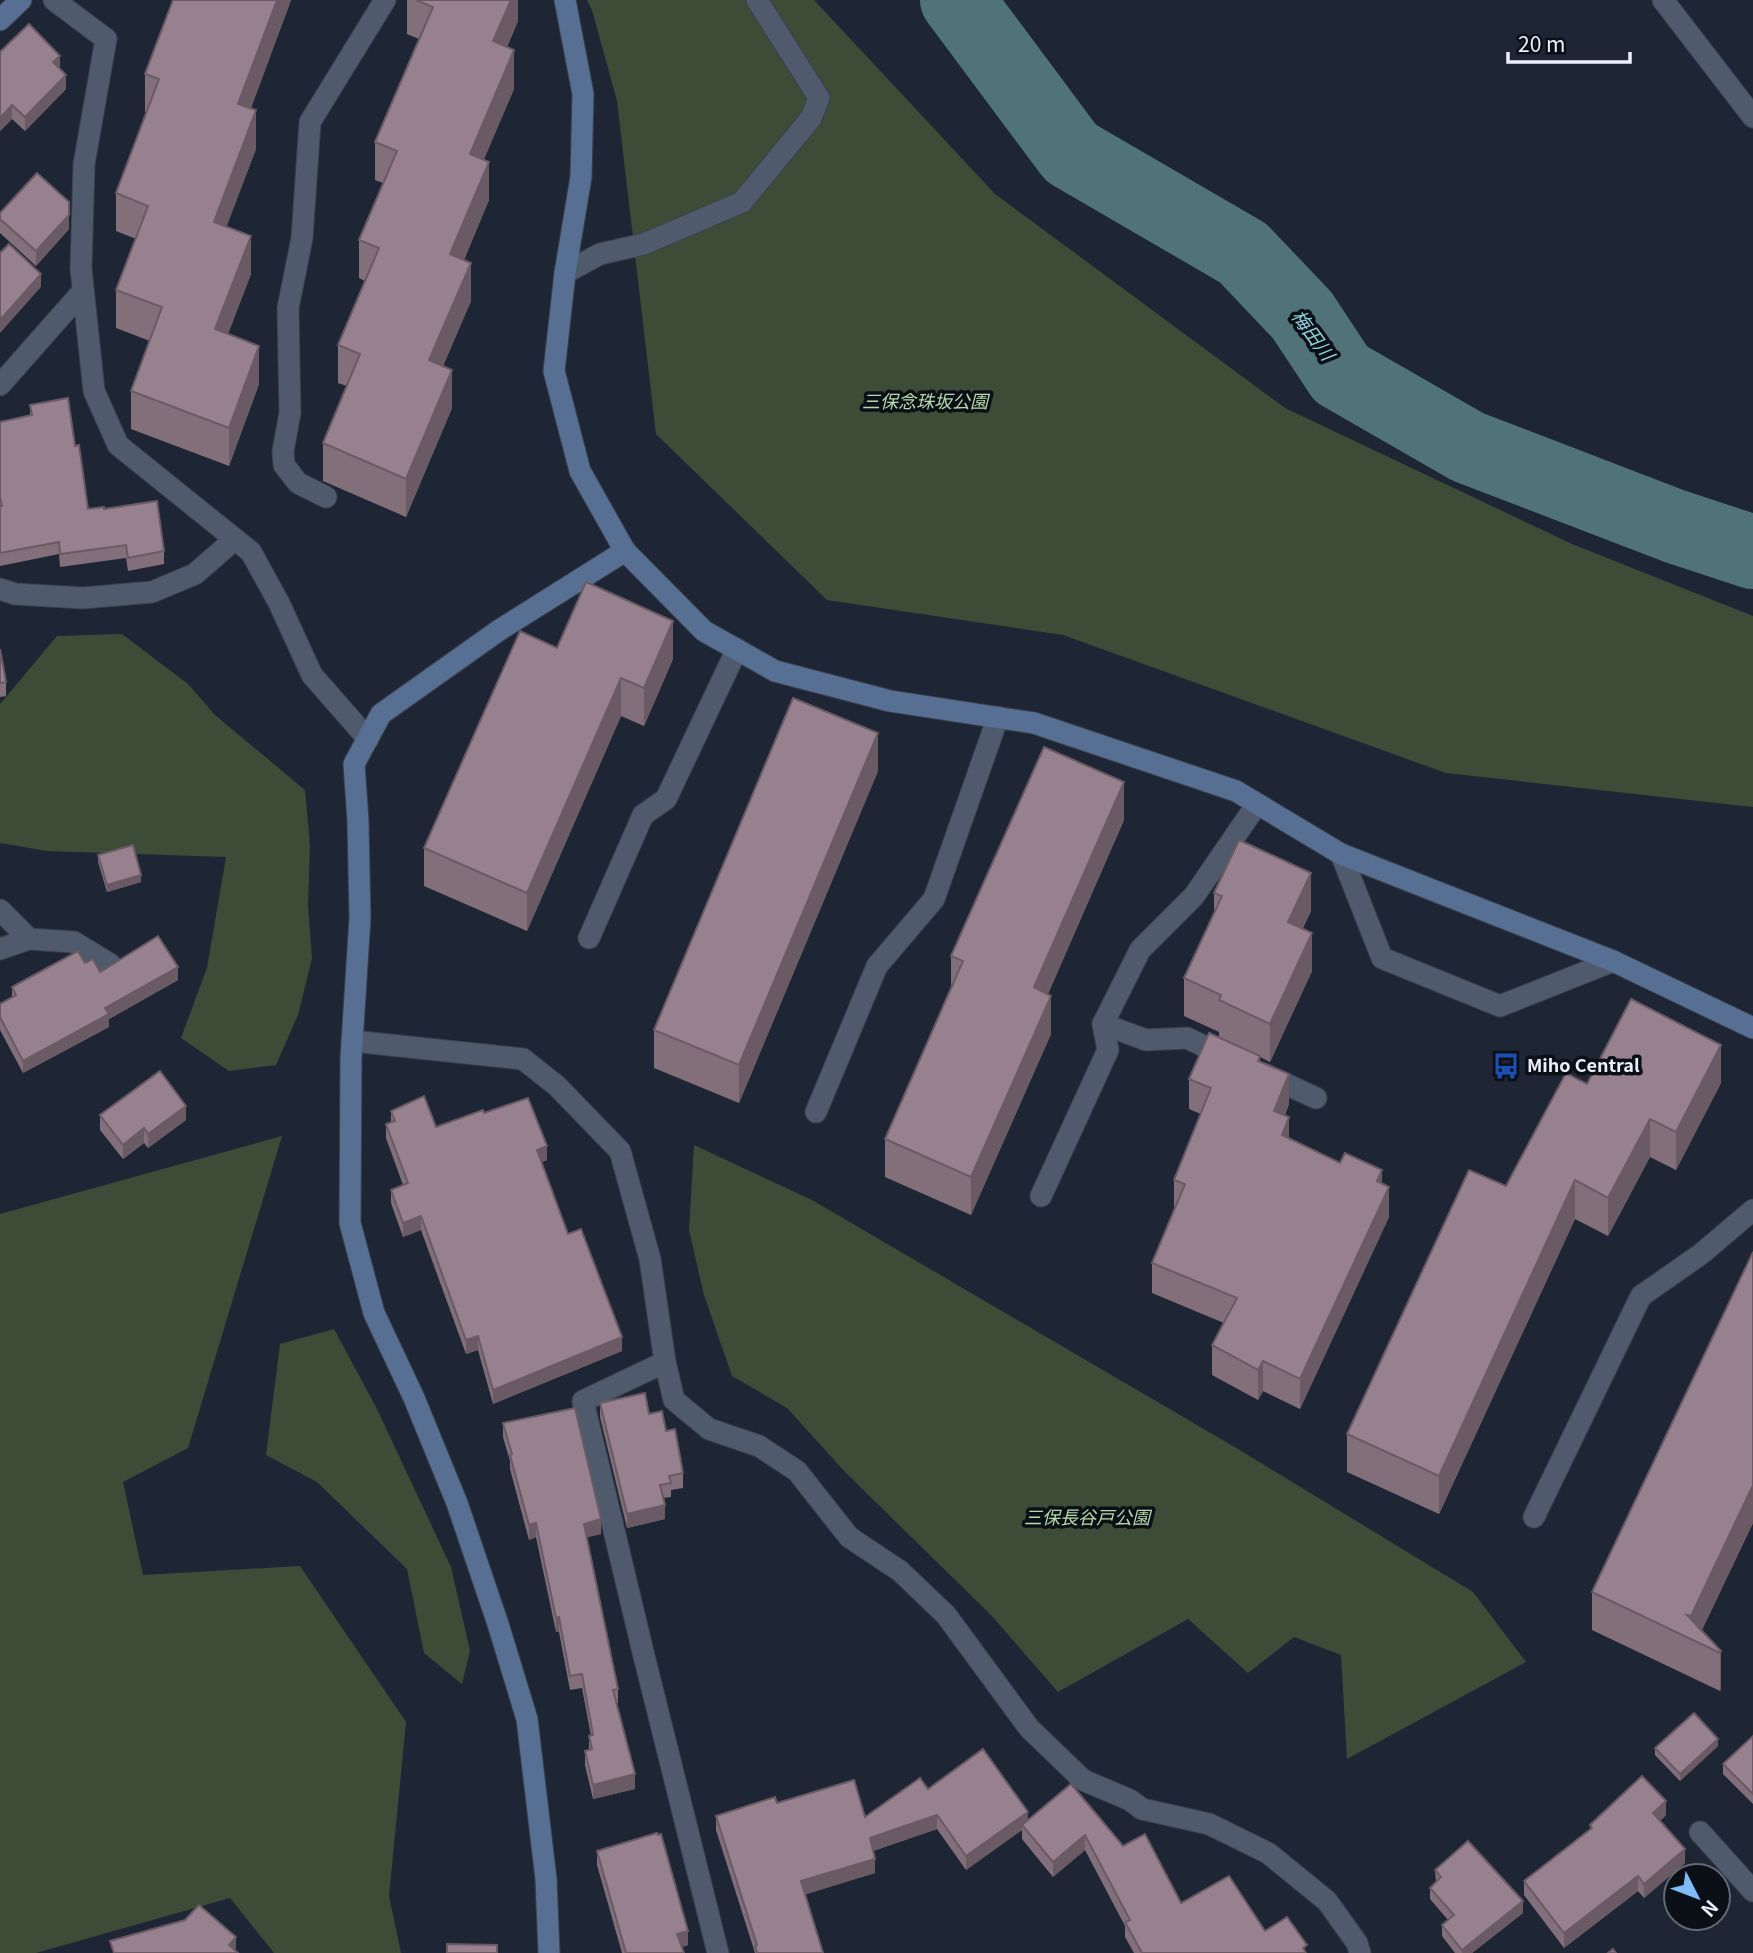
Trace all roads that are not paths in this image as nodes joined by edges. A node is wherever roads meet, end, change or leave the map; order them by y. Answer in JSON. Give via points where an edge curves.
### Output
{"nodes":[{"id":1,"x":21,"y":0,"type":"edge"},
{"id":2,"x":385,"y":0,"type":"edge"},
{"id":3,"x":565,"y":0,"type":"edge"},
{"id":4,"x":757,"y":0,"type":"edge"},
{"id":5,"x":1662,"y":0,"type":"edge"},
{"id":6,"x":63,"y":6,"type":"edge"},
{"id":7,"x":0,"y":20,"type":"edge"},
{"id":8,"x":1753,"y":117,"type":"edge"},
{"id":9,"x":565,"y":273,"type":"junction"},
{"id":10,"x":83,"y":291,"type":"junction"},
{"id":11,"x":0,"y":385,"type":"edge"},
{"id":12,"x":326,"y":497,"type":"edge"},
{"id":13,"x":235,"y":539,"type":"junction"},
{"id":14,"x":625,"y":551,"type":"junction"},
{"id":15,"x":0,"y":589,"type":"edge"},
{"id":16,"x":737,"y":649,"type":"junction"},
{"id":17,"x":998,"y":717,"type":"junction"},
{"id":18,"x":368,"y":739,"type":"junction"},
{"id":19,"x":1257,"y":804,"type":"junction"},
{"id":20,"x":1341,"y":854,"type":"junction"},
{"id":21,"x":0,"y":910,"type":"edge"},
{"id":22,"x":589,"y":937,"type":"dead end"},
{"id":23,"x":29,"y":939,"type":"junction"},
{"id":24,"x":0,"y":949,"type":"edge"},
{"id":25,"x":1613,"y":961,"type":"junction"},
{"id":26,"x":110,"y":964,"type":"edge"},
{"id":27,"x":1103,"y":1024,"type":"junction"},
{"id":28,"x":1753,"y":1028,"type":"edge"},
{"id":29,"x":352,"y":1041,"type":"junction"},
{"id":30,"x":1316,"y":1098,"type":"dead end"},
{"id":31,"x":817,"y":1112,"type":"dead end"},
{"id":32,"x":1041,"y":1196,"type":"dead end"},
{"id":33,"x":1753,"y":1210,"type":"edge"},
{"id":34,"x":665,"y":1362,"type":"junction"},
{"id":35,"x":1534,"y":1517,"type":"dead end"},
{"id":36,"x":1700,"y":1832,"type":"dead end"},
{"id":37,"x":1753,"y":1891,"type":"edge"},
{"id":38,"x":549,"y":1953,"type":"edge"},
{"id":39,"x":718,"y":1953,"type":"edge"},
{"id":40,"x":1360,"y":1953,"type":"edge"}],
"edges":[{"from":1,"to":7,"type":"street"},
{"from":2,"to":12,"type":"street","via":[[310,122],[302,238],[288,309],[290,413],[283,451],[284,465],[298,482]]},
{"from":3,"to":9,"type":"street","via":[[583,93],[580,177]]},
{"from":4,"to":9,"type":"street","via":[[819,98],[811,118],[742,202],[644,244],[600,254]]},
{"from":5,"to":8,"type":"street"},
{"from":6,"to":10,"type":"street","via":[[106,39],[84,164]]},
{"from":9,"to":14,"type":"street","via":[[554,371],[580,471]]},
{"from":10,"to":11,"type":"street"},
{"from":10,"to":13,"type":"street","via":[[94,391],[118,445]]},
{"from":13,"to":15,"type":"street","via":[[195,574],[152,592],[83,598]]},
{"from":13,"to":18,"type":"street","via":[[251,552],[312,675]]},
{"from":14,"to":16,"type":"street","via":[[704,631]]},
{"from":14,"to":18,"type":"street","via":[[498,631],[381,714]]},
{"from":16,"to":17,"type":"street","via":[[775,671],[890,701]]},
{"from":16,"to":22,"type":"street","via":[[666,799],[643,815]]},
{"from":17,"to":19,"type":"street","via":[[1034,723],[1236,791]]},
{"from":17,"to":31,"type":"street","via":[[934,900],[877,966]]},
{"from":18,"to":29,"type":"street","via":[[354,764],[360,918]]},
{"from":19,"to":20,"type":"street"},
{"from":19,"to":27,"type":"street","via":[[1194,896],[1140,950]]},
{"from":20,"to":25,"type":"street"},
{"from":20,"to":25,"type":"street","via":[[1382,958],[1500,1006]]},
{"from":21,"to":23,"type":"street"},
{"from":23,"to":24,"type":"street"},
{"from":23,"to":26,"type":"street","via":[[74,942]]},
{"from":25,"to":28,"type":"street"},
{"from":27,"to":30,"type":"street","via":[[1146,1040],[1187,1038]]},
{"from":27,"to":32,"type":"street","via":[[1108,1050]]},
{"from":29,"to":34,"type":"street","via":[[523,1059],[557,1086],[620,1151],[650,1259]]},
{"from":29,"to":38,"type":"street","via":[[350,1223],[374,1314],[457,1503],[527,1719],[546,1879]]},
{"from":33,"to":35,"type":"street","via":[[1641,1296]]},
{"from":34,"to":39,"type":"street","via":[[583,1401]]},
{"from":34,"to":40,"type":"street","via":[[674,1400],[709,1429],[759,1446],[797,1471],[849,1536],[900,1571],[946,1615],[1029,1728],[1083,1780],[1142,1810],[1209,1824],[1268,1853],[1327,1901]]},
{"from":36,"to":37,"type":"street"}]}
